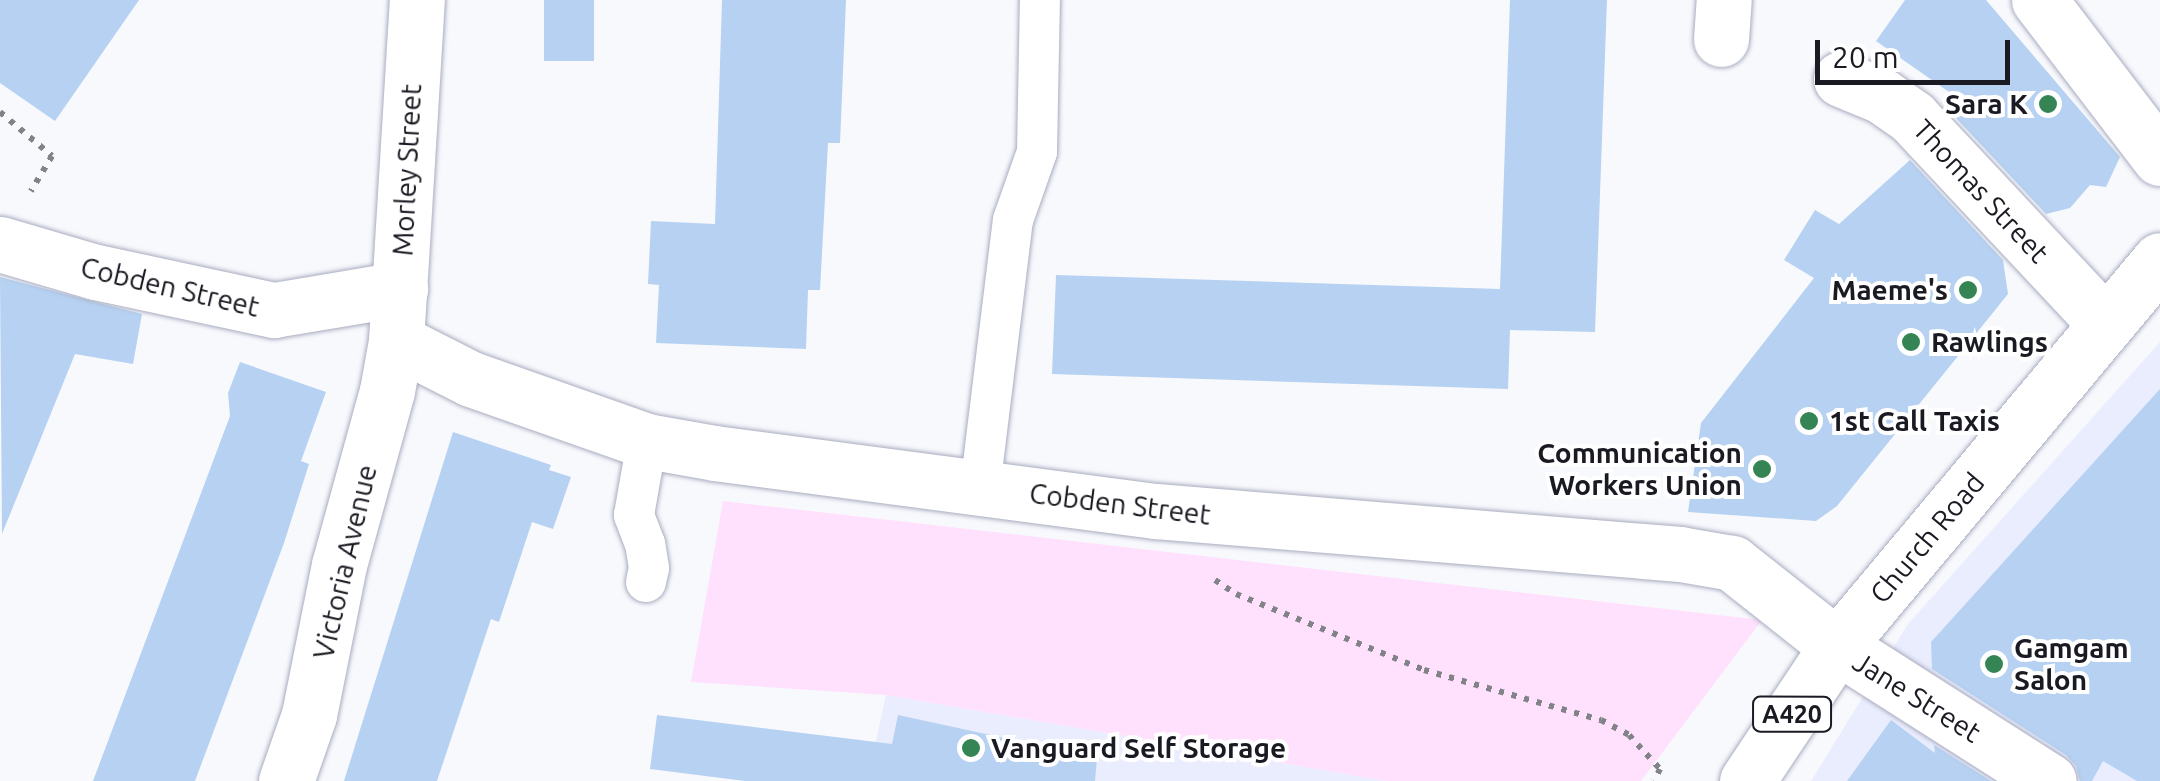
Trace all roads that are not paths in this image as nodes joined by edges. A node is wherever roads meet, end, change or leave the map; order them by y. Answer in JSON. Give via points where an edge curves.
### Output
{"nodes":[{"id":1,"x":417,"y":0,"type":"edge"},
{"id":2,"x":1040,"y":0,"type":"edge"},
{"id":3,"x":2039,"y":0,"type":"edge"},
{"id":4,"x":1841,"y":79,"type":"dead end"},
{"id":5,"x":2160,"y":158,"type":"edge"},
{"id":6,"x":10,"y":229,"type":"edge"},
{"id":7,"x":2160,"y":260,"type":"edge"},
{"id":8,"x":398,"y":315,"type":"junction"},
{"id":9,"x":2106,"y":324,"type":"junction"},
{"id":10,"x":647,"y":440,"type":"junction"},
{"id":11,"x":980,"y":488,"type":"junction"},
{"id":12,"x":646,"y":582,"type":"dead end"},
{"id":13,"x":1836,"y":646,"type":"junction"},
{"id":14,"x":286,"y":781,"type":"edge"},
{"id":15,"x":1746,"y":781,"type":"edge"},
{"id":16,"x":2049,"y":781,"type":"edge"}],
"edges":[{"from":1,"to":8,"type":"street","name":"Morley Street"},
{"from":2,"to":11,"type":"lane","via":[[1037,152],[1013,220]]},
{"from":3,"to":5,"type":"street"},
{"from":4,"to":9,"type":"street","name":"Thomas Street","via":[[1913,118]]},
{"from":6,"to":8,"type":"street","name":"Cobden Street","via":[[96,272],[274,310]]},
{"from":7,"to":9,"type":"street","name":"Church Road","number":"A420"},
{"from":8,"to":10,"type":"street","name":"Cobden Street","via":[[471,379]]},
{"from":8,"to":14,"type":"street","name":"Victoria Avenue","via":[[387,391],[339,564],[309,715]]},
{"from":9,"to":13,"type":"street","name":"Church Road","number":"A420"},
{"from":10,"to":11,"type":"street","name":"Cobden Street"},
{"from":10,"to":12,"type":"lane","via":[[634,514],[650,568]]},
{"from":11,"to":13,"type":"street","name":"Cobden Street","via":[[1156,511],[1732,563]]},
{"from":13,"to":15,"type":"street","name":"Church Road","number":"A420"},
{"from":13,"to":16,"type":"street","name":"Jane Street"}]}
